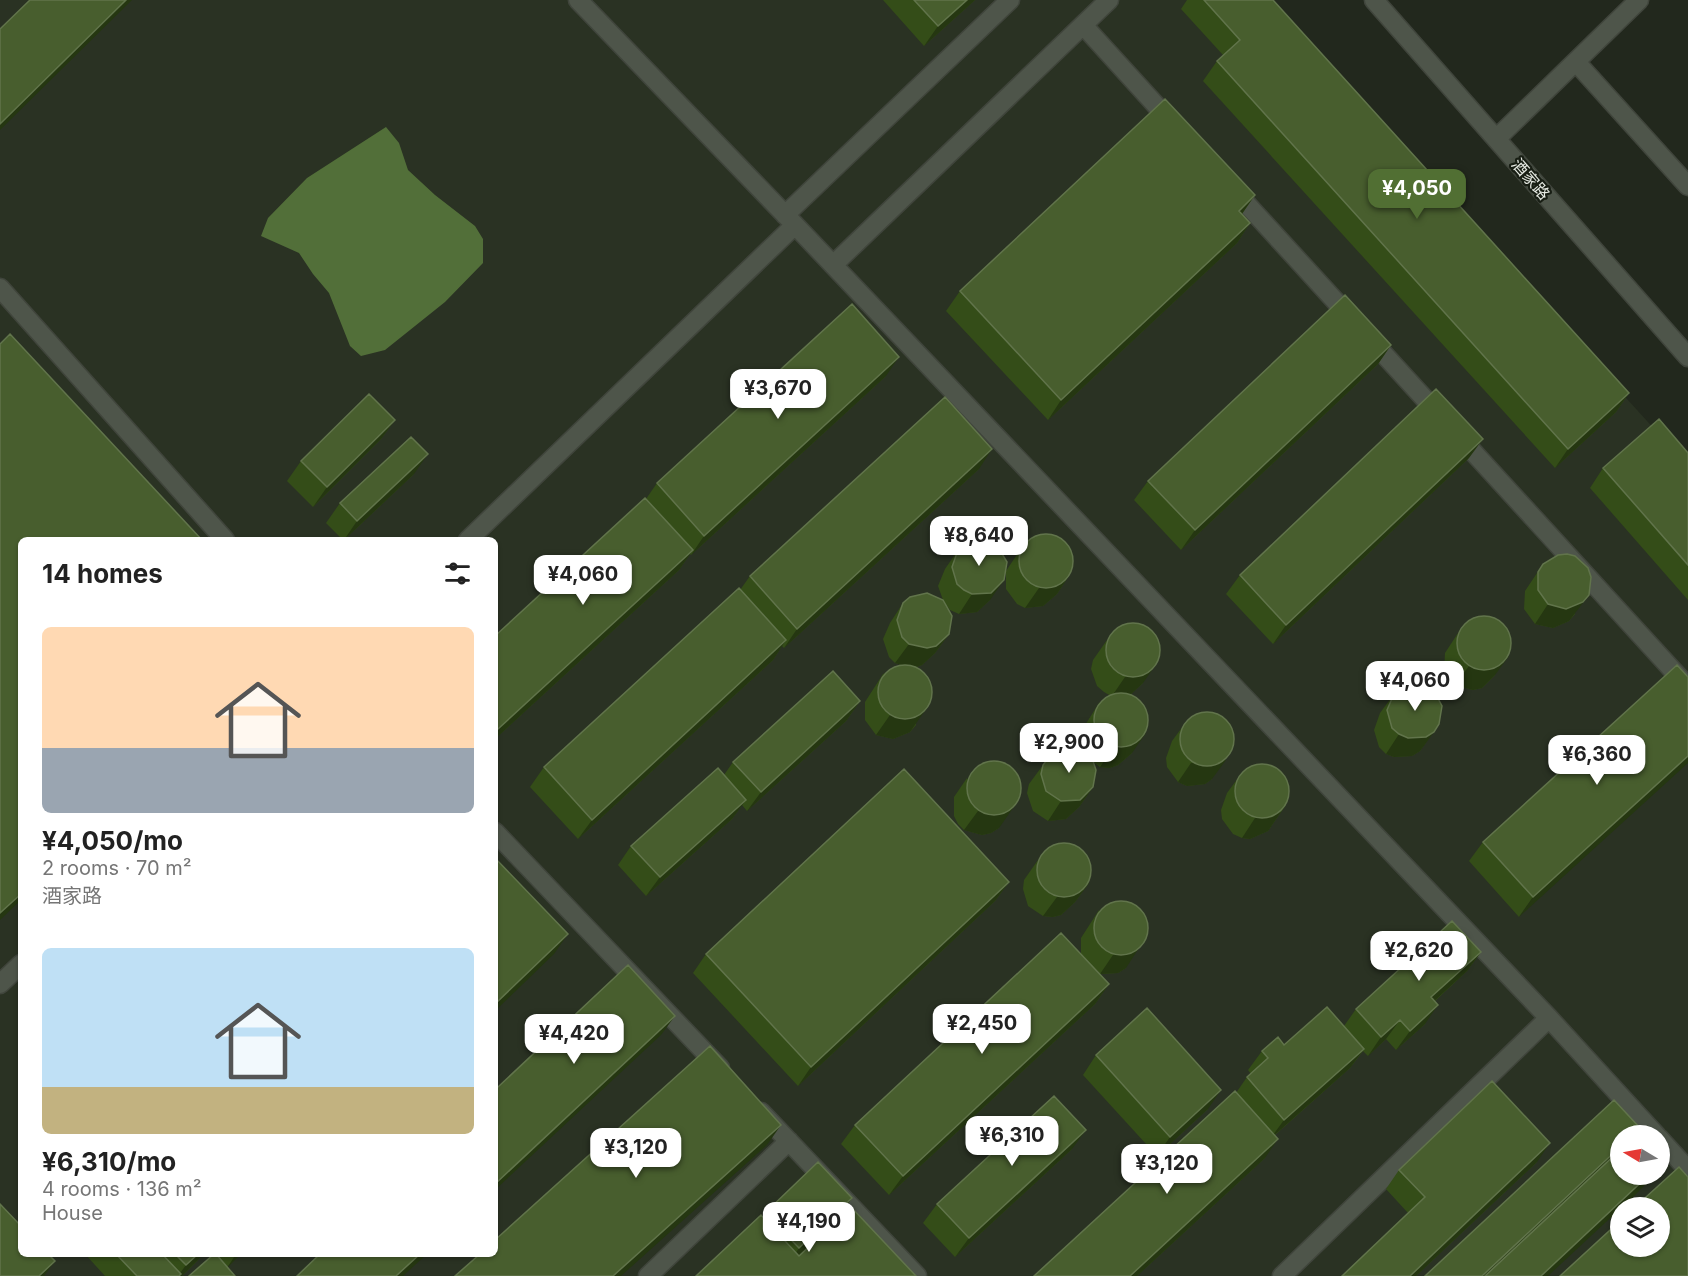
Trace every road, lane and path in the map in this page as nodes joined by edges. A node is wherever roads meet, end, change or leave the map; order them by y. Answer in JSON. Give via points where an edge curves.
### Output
{"nodes":[{"id":1,"x":1010,"y":0,"type":"edge"},
{"id":2,"x":1109,"y":0,"type":"edge"},
{"id":3,"x":1374,"y":0,"type":"edge"},
{"id":4,"x":1640,"y":0,"type":"edge"},
{"id":5,"x":580,"y":1,"type":"edge"},
{"id":6,"x":1083,"y":25,"type":"junction"},
{"id":7,"x":1576,"y":62,"type":"junction"},
{"id":8,"x":1496,"y":139,"type":"junction"},
{"id":9,"x":1188,"y":140,"type":"edge"},
{"id":10,"x":1220,"y":175,"type":"edge"},
{"id":11,"x":1688,"y":186,"type":"edge"},
{"id":12,"x":790,"y":220,"type":"junction"},
{"id":13,"x":832,"y":265,"type":"junction"},
{"id":14,"x":0,"y":288,"type":"edge"},
{"id":15,"x":1688,"y":357,"type":"edge"},
{"id":16,"x":222,"y":537,"type":"edge"},
{"id":17,"x":471,"y":537,"type":"edge"},
{"id":18,"x":1688,"y":687,"type":"edge"},
{"id":19,"x":498,"y":835,"type":"edge"},
{"id":20,"x":18,"y":967,"type":"edge"},
{"id":21,"x":0,"y":984,"type":"edge"},
{"id":22,"x":1549,"y":1018,"type":"junction"},
{"id":23,"x":732,"y":1081,"type":"edge"},
{"id":24,"x":748,"y":1098,"type":"edge"},
{"id":25,"x":1647,"y":1125,"type":"edge"},
{"id":26,"x":789,"y":1141,"type":"junction"},
{"id":27,"x":1670,"y":1150,"type":"edge"},
{"id":28,"x":1688,"y":1170,"type":"edge"},
{"id":29,"x":648,"y":1276,"type":"edge"},
{"id":30,"x":917,"y":1276,"type":"edge"},
{"id":31,"x":1282,"y":1276,"type":"edge"}],
"edges":[{"from":1,"to":12,"type":"street"},
{"from":2,"to":6,"type":"street"},
{"from":3,"to":8,"type":"street","name":"酒家路"},
{"from":4,"to":7,"type":"street"},
{"from":5,"to":12,"type":"street"},
{"from":6,"to":9,"type":"street"},
{"from":6,"to":13,"type":"street"},
{"from":7,"to":8,"type":"street"},
{"from":7,"to":11,"type":"street"},
{"from":8,"to":15,"type":"street","name":"酒家路"},
{"from":10,"to":18,"type":"street"},
{"from":12,"to":13,"type":"street"},
{"from":12,"to":17,"type":"street"},
{"from":13,"to":22,"type":"street"},
{"from":14,"to":16,"type":"street"},
{"from":19,"to":23,"type":"street"},
{"from":20,"to":21,"type":"street"},
{"from":22,"to":25,"type":"street"},
{"from":22,"to":31,"type":"street"},
{"from":24,"to":26,"type":"street"},
{"from":26,"to":29,"type":"street"},
{"from":26,"to":30,"type":"street"},
{"from":27,"to":28,"type":"street"}]}
